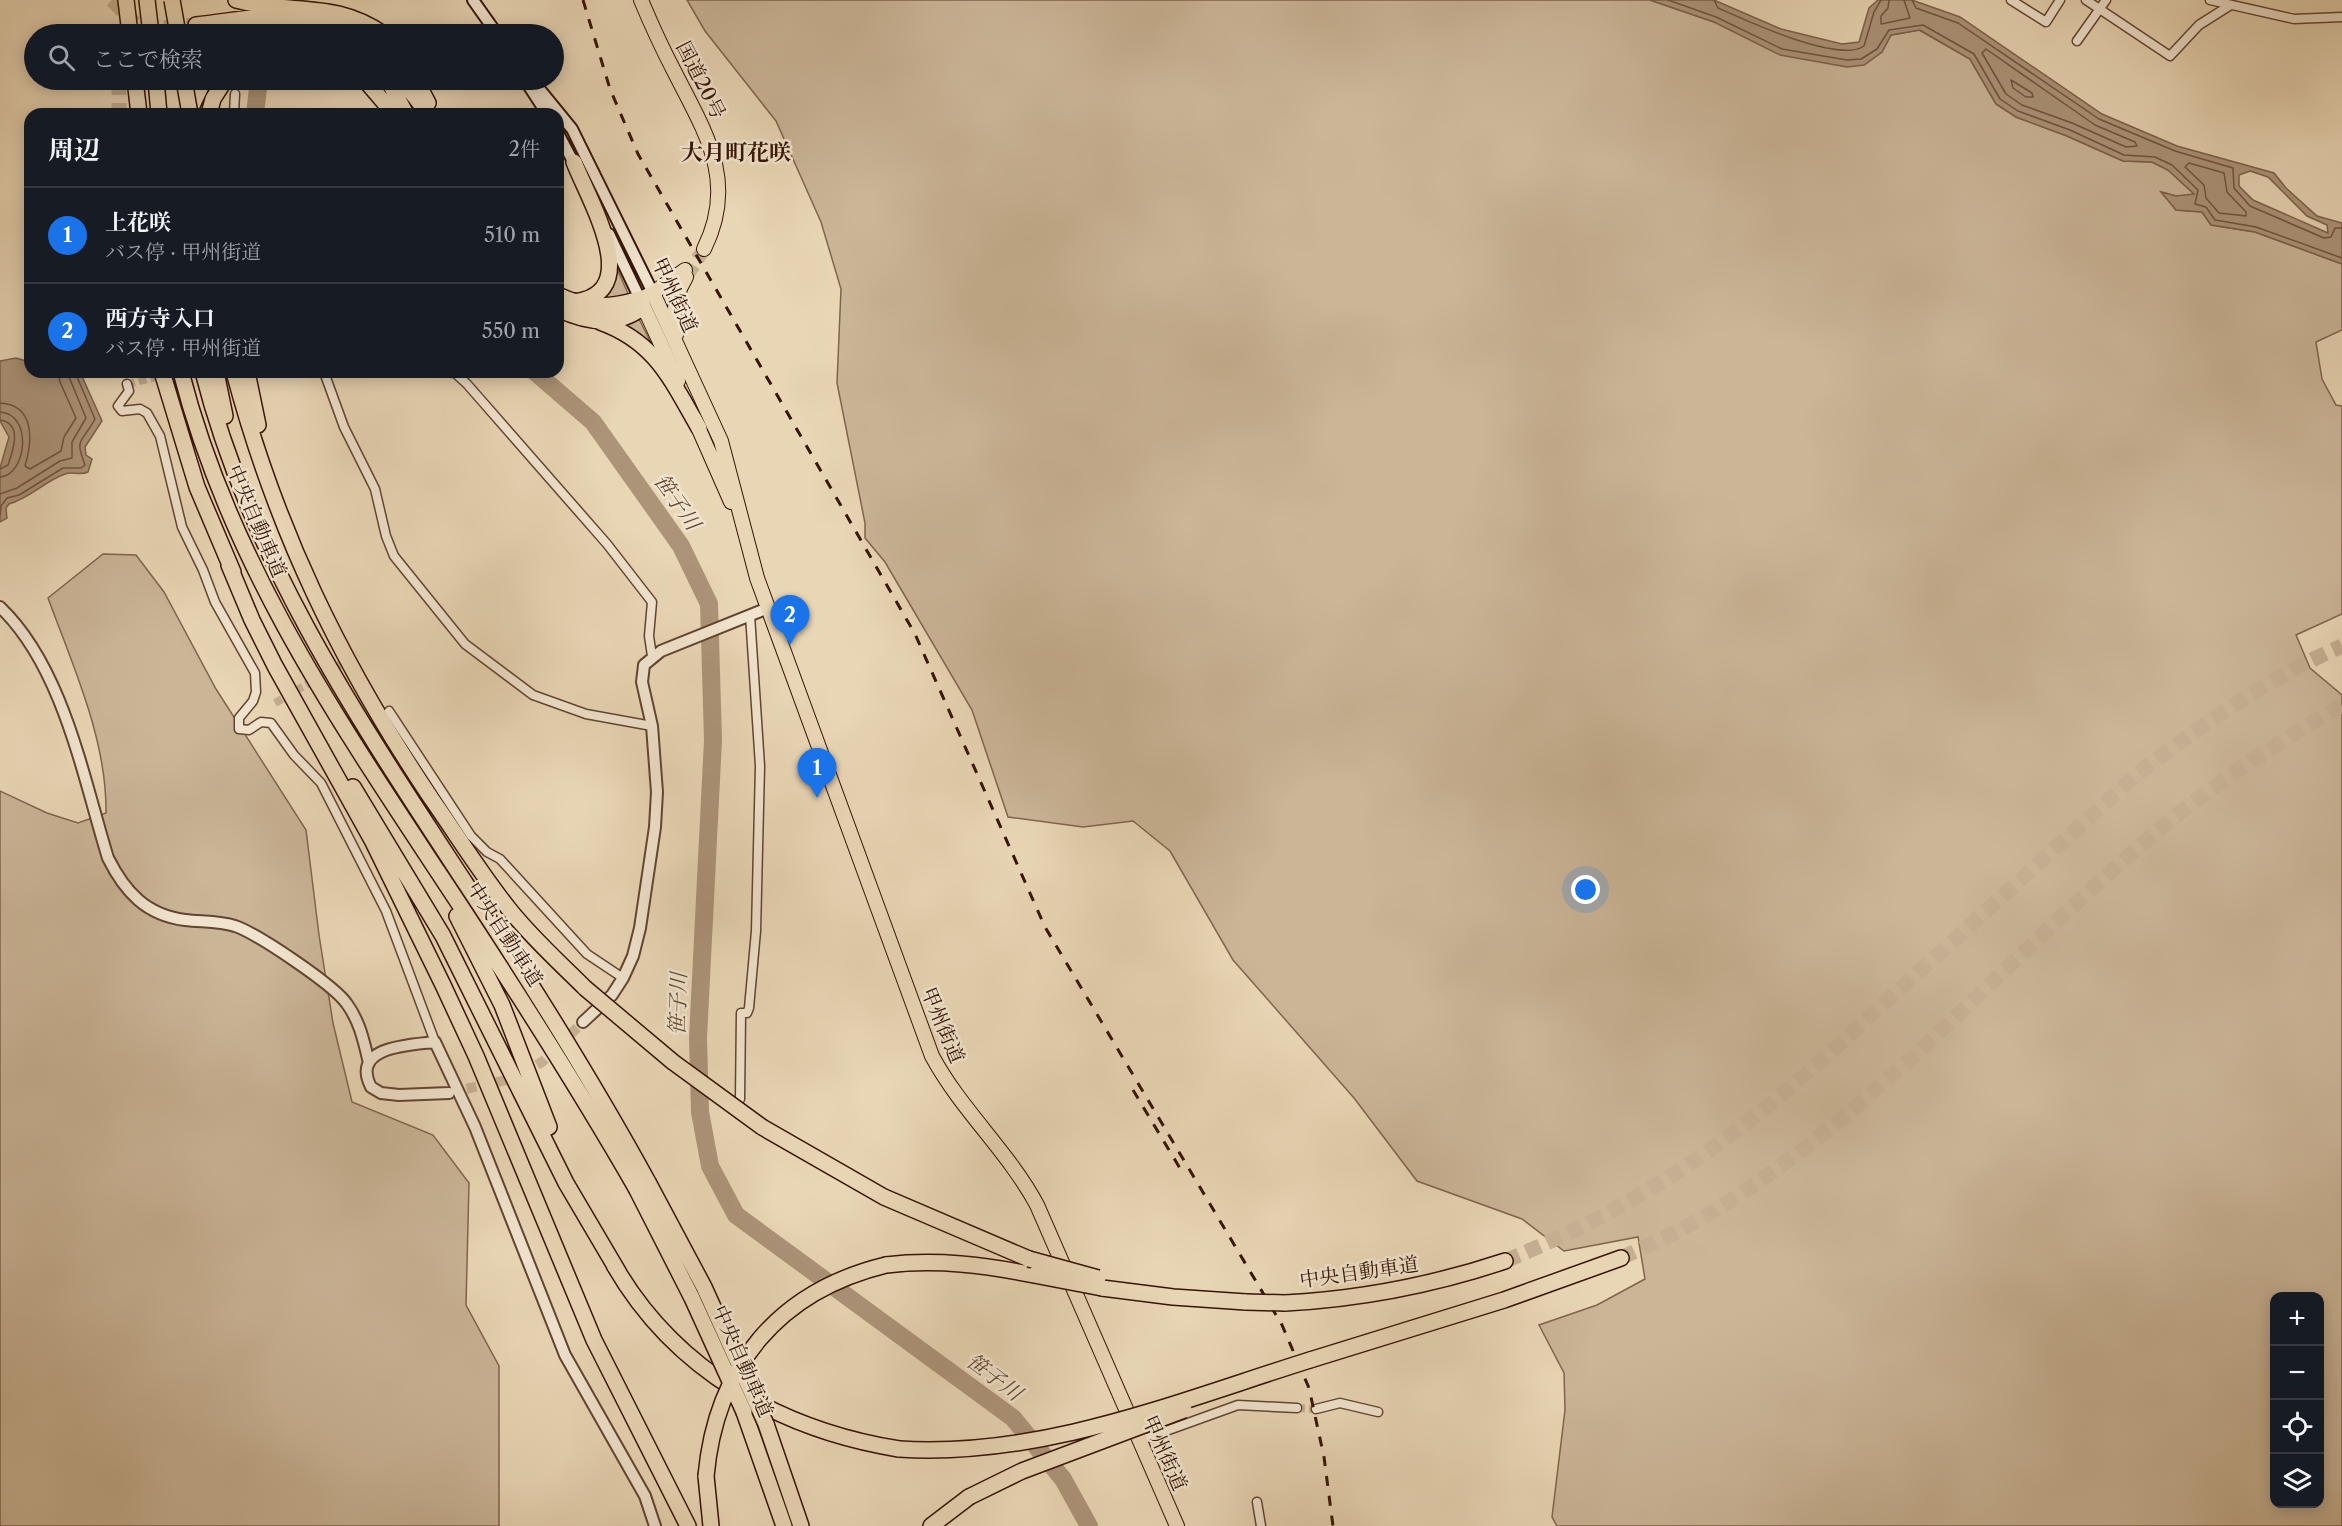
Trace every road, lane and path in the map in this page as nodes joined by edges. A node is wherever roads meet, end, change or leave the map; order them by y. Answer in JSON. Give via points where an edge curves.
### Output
{"nodes":[{"id":1,"x":126,"y":0,"type":"edge"},
{"id":2,"x":147,"y":0,"type":"edge"},
{"id":3,"x":172,"y":0,"type":"edge"},
{"id":4,"x":236,"y":0,"type":"edge"},
{"id":5,"x":474,"y":0,"type":"edge"},
{"id":6,"x":641,"y":0,"type":"edge"},
{"id":7,"x":2011,"y":0,"type":"edge"},
{"id":8,"x":2060,"y":0,"type":"edge"},
{"id":9,"x":2086,"y":0,"type":"edge"},
{"id":10,"x":2106,"y":0,"type":"edge"},
{"id":11,"x":2210,"y":0,"type":"edge"},
{"id":12,"x":2229,"y":6,"type":"junction"},
{"id":13,"x":2100,"y":9,"type":"junction"},
{"id":14,"x":298,"y":14,"type":"junction"},
{"id":15,"x":2342,"y":17,"type":"edge"},
{"id":16,"x":129,"y":24,"type":"edge"},
{"id":17,"x":150,"y":24,"type":"edge"},
{"id":18,"x":176,"y":24,"type":"edge"},
{"id":19,"x":202,"y":24,"type":"tunnel mouth"},
{"id":20,"x":272,"y":24,"type":"edge"},
{"id":21,"x":315,"y":24,"type":"edge"},
{"id":22,"x":348,"y":24,"type":"edge"},
{"id":23,"x":372,"y":24,"type":"edge"},
{"id":24,"x":490,"y":24,"type":"edge"},
{"id":25,"x":2077,"y":41,"type":"dead end"},
{"id":26,"x":136,"y":90,"type":"edge"},
{"id":27,"x":157,"y":90,"type":"edge"},
{"id":28,"x":185,"y":90,"type":"edge"},
{"id":29,"x":200,"y":90,"type":"edge"},
{"id":30,"x":219,"y":90,"type":"edge"},
{"id":31,"x":374,"y":90,"type":"edge"},
{"id":32,"x":379,"y":90,"type":"edge"},
{"id":33,"x":393,"y":90,"type":"edge"},
{"id":34,"x":410,"y":90,"type":"edge"},
{"id":35,"x":421,"y":90,"type":"edge"},
{"id":36,"x":531,"y":90,"type":"edge"},
{"id":37,"x":540,"y":90,"type":"edge"},
{"id":38,"x":235,"y":94,"type":"dead end"},
{"id":39,"x":138,"y":108,"type":"edge"},
{"id":40,"x":158,"y":108,"type":"edge"},
{"id":41,"x":188,"y":108,"type":"edge"},
{"id":42,"x":192,"y":108,"type":"edge"},
{"id":43,"x":211,"y":108,"type":"edge"},
{"id":44,"x":234,"y":108,"type":"edge"},
{"id":45,"x":391,"y":108,"type":"edge"},
{"id":46,"x":392,"y":108,"type":"edge"},
{"id":47,"x":403,"y":108,"type":"edge"},
{"id":48,"x":423,"y":108,"type":"edge"},
{"id":49,"x":430,"y":108,"type":"edge"},
{"id":50,"x":543,"y":108,"type":"edge"},
{"id":51,"x":555,"y":108,"type":"edge"},
{"id":52,"x":564,"y":119,"type":"edge"},
{"id":53,"x":564,"y":144,"type":"edge"},
{"id":54,"x":574,"y":162,"type":"junction"},
{"id":55,"x":704,"y":249,"type":"tunnel mouth"},
{"id":56,"x":565,"y":298,"type":"edge"},
{"id":57,"x":645,"y":300,"type":"junction"},
{"id":58,"x":564,"y":311,"type":"edge"},
{"id":59,"x":600,"y":322,"type":"junction"},
{"id":60,"x":679,"y":350,"type":"junction"},
{"id":61,"x":164,"y":378,"type":"edge"},
{"id":62,"x":183,"y":378,"type":"edge"},
{"id":63,"x":205,"y":378,"type":"edge"},
{"id":64,"x":217,"y":378,"type":"edge"},
{"id":65,"x":236,"y":378,"type":"edge"},
{"id":66,"x":248,"y":378,"type":"edge"},
{"id":67,"x":326,"y":378,"type":"edge"},
{"id":68,"x":460,"y":378,"type":"edge"},
{"id":69,"x":127,"y":384,"type":"dead end"},
{"id":70,"x":699,"y":428,"type":"junction"},
{"id":71,"x":747,"y":543,"type":"junction"},
{"id":72,"x":229,"y":566,"type":"junction"},
{"id":73,"x":291,"y":599,"type":"junction"},
{"id":74,"x":317,"y":604,"type":"junction"},
{"id":75,"x":0,"y":608,"type":"edge"},
{"id":76,"x":768,"y":608,"type":"junction"},
{"id":77,"x":750,"y":615,"type":"junction"},
{"id":78,"x":657,"y":654,"type":"junction"},
{"id":79,"x":389,"y":711,"type":"dead end"},
{"id":80,"x":652,"y":726,"type":"junction"},
{"id":81,"x":357,"y":752,"type":"junction"},
{"id":82,"x":623,"y":978,"type":"junction"},
{"id":83,"x":582,"y":1022,"type":"tunnel mouth"},
{"id":84,"x":435,"y":1042,"type":"junction"},
{"id":85,"x":369,"y":1063,"type":"junction"},
{"id":86,"x":449,"y":1093,"type":"tunnel mouth"},
{"id":87,"x":740,"y":1099,"type":"dead end"},
{"id":88,"x":642,"y":1185,"type":"junction"},
{"id":89,"x":1621,"y":1258,"type":"tunnel mouth"},
{"id":90,"x":1505,"y":1261,"type":"tunnel mouth"},
{"id":91,"x":619,"y":1273,"type":"junction"},
{"id":92,"x":1100,"y":1283,"type":"junction"},
{"id":93,"x":1310,"y":1361,"type":"junction"},
{"id":94,"x":1297,"y":1408,"type":"tunnel mouth"},
{"id":95,"x":1316,"y":1409,"type":"tunnel mouth"},
{"id":96,"x":1378,"y":1412,"type":"dead end"},
{"id":97,"x":1138,"y":1441,"type":"junction"},
{"id":98,"x":1257,"y":1502,"type":"dead end"},
{"id":99,"x":656,"y":1526,"type":"edge"},
{"id":100,"x":688,"y":1526,"type":"edge"},
{"id":101,"x":711,"y":1526,"type":"edge"},
{"id":102,"x":784,"y":1526,"type":"edge"},
{"id":103,"x":801,"y":1526,"type":"edge"},
{"id":104,"x":931,"y":1526,"type":"edge"},
{"id":105,"x":1177,"y":1526,"type":"edge"},
{"id":106,"x":1260,"y":1526,"type":"edge"}],
"edges":[{"from":1,"to":16,"type":"highway"},
{"from":2,"to":17,"type":"highway"},
{"from":3,"to":18,"type":"highway","bridge":true},
{"from":4,"to":14,"type":"highway"},
{"from":5,"to":24,"type":"street"},
{"from":6,"to":55,"type":"highway","name":"国道20号","via":[[711,145],[717,168],[718,203]]},
{"from":7,"to":8,"type":"street","via":[[2046,22]]},
{"from":9,"to":13,"type":"street"},
{"from":10,"to":13,"type":"street"},
{"from":11,"to":12,"type":"street"},
{"from":12,"to":13,"type":"street","via":[[2199,25],[2170,56]]},
{"from":12,"to":15,"type":"street","via":[[2294,19]]},
{"from":13,"to":25,"type":"street"},
{"from":14,"to":19,"type":"highway"},
{"from":14,"to":20,"type":"highway"},
{"from":14,"to":21,"type":"highway"},
{"from":14,"to":22,"type":"highway","via":[[335,17]]},
{"from":14,"to":23,"type":"highway","via":[[339,5]]},
{"from":26,"to":39,"type":"highway"},
{"from":27,"to":40,"type":"highway"},
{"from":28,"to":41,"type":"highway","bridge":true},
{"from":29,"to":42,"type":"highway"},
{"from":30,"to":43,"type":"highway"},
{"from":31,"to":45,"type":"highway"},
{"from":32,"to":46,"type":"highway"},
{"from":33,"to":47,"type":"highway"},
{"from":34,"to":48,"type":"highway"},
{"from":35,"to":49,"type":"highway"},
{"from":36,"to":50,"type":"street"},
{"from":37,"to":51,"type":"street","name":"甲州街道"},
{"from":38,"to":44,"type":"street"},
{"from":52,"to":57,"type":"street","name":"甲州街道","via":[[572,129]]},
{"from":53,"to":54,"type":"street","name":"甲州街道"},
{"from":54,"to":56,"type":"highway","via":[[605,238],[611,266],[600,293],[584,301]]},
{"from":54,"to":57,"type":"street","name":"甲州街道"},
{"from":56,"to":57,"type":"highway","via":[[609,307]]},
{"from":57,"to":59,"type":"highway","via":[[630,316]]},
{"from":57,"to":60,"type":"highway","name":"甲州街道"},
{"from":57,"to":60,"type":"highway","via":[[686,274],[674,310]]},
{"from":57,"to":70,"type":"highway","name":"甲州街道"},
{"from":58,"to":59,"type":"highway"},
{"from":59,"to":70,"type":"highway","via":[[626,333],[651,351]]},
{"from":60,"to":71,"type":"highway","name":"甲州街道","via":[[721,441]]},
{"from":61,"to":72,"type":"highway","via":[[197,487]]},
{"from":62,"to":81,"type":"highway","name":"中央自動車道","via":[[201,441],[243,546],[292,643]]},
{"from":63,"to":73,"type":"highway","name":"中央自動車道","via":[[241,489]]},
{"from":64,"to":73,"type":"highway","via":[[246,487]]},
{"from":65,"to":74,"type":"highway","via":[[279,514]]},
{"from":66,"to":74,"type":"highway","via":[[269,464]]},
{"from":67,"to":80,"type":"street","via":[[344,427],[375,489],[394,556],[465,644],[533,695],[586,714]]},
{"from":68,"to":78,"type":"street","via":[[607,544],[652,602],[650,636]]},
{"from":69,"to":84,"type":"street","via":[[129,391],[118,406],[122,411],[140,409],[147,413],[157,431],[182,527],[215,602],[255,673],[256,692],[240,718],[239,729],[271,723],[321,783],[386,911]]},
{"from":70,"to":71,"type":"highway","name":"甲州街道"},
{"from":71,"to":76,"type":"highway","name":"甲州街道"},
{"from":72,"to":91,"type":"highway","via":[[307,712],[443,936],[566,1183]]},
{"from":72,"to":100,"type":"highway","via":[[256,630],[372,840],[443,985],[594,1340]]},
{"from":73,"to":88,"type":"highway","name":"中央自動車道","via":[[341,689],[537,994]]},
{"from":74,"to":92,"type":"highway","bridge":true,"via":[[388,730],[486,879],[538,943],[585,988],[673,1062],[762,1127],[884,1197],[1029,1259]]},
{"from":75,"to":85,"type":"street","via":[[30,641],[47,671],[108,858],[120,882],[138,902],[159,915],[234,926],[267,941],[346,1002],[362,1030]]},
{"from":76,"to":77,"type":"street"},
{"from":76,"to":97,"type":"highway","name":"甲州街道","via":[[932,1056],[953,1092],[1013,1163],[1033,1196]]},
{"from":77,"to":78,"type":"street"},
{"from":77,"to":87,"type":"street","via":[[760,766],[756,931],[749,1008],[747,1013],[741,1013]]},
{"from":78,"to":80,"type":"street","via":[[644,665],[642,674]]},
{"from":79,"to":82,"type":"street","via":[[471,836],[500,859],[587,954]]},
{"from":80,"to":82,"type":"street","via":[[657,792],[655,827],[639,928]]},
{"from":81,"to":88,"type":"highway","name":"中央自動車道"},
{"from":81,"to":91,"type":"highway","via":[[479,957],[502,1005],[570,1179]]},
{"from":82,"to":83,"type":"street","via":[[612,995]]},
{"from":84,"to":85,"type":"street","via":[[393,1047],[379,1052]]},
{"from":84,"to":99,"type":"street","via":[[475,1127],[564,1355],[645,1496]]},
{"from":85,"to":86,"type":"street","via":[[366,1077],[371,1087],[381,1093]]},
{"from":88,"to":102,"type":"highway","name":"中央自動車道","bridge":true,"via":[[744,1412]]},
{"from":88,"to":103,"type":"highway","name":"中央自動車道","bridge":true,"via":[[709,1297],[766,1424]]},
{"from":89,"to":93,"type":"highway","via":[[1504,1300]]},
{"from":90,"to":92,"type":"highway","name":"中央自動車道","bridge":true,"via":[[1411,1288],[1285,1303],[1215,1300]]},
{"from":91,"to":93,"type":"highway","bridge":true,"via":[[665,1333],[744,1396],[771,1412],[831,1435],[899,1449],[962,1450],[1043,1439]]},
{"from":92,"to":101,"type":"highway","bridge":true,"via":[[932,1261],[886,1265],[817,1290],[761,1336],[723,1398],[706,1476]]},
{"from":93,"to":104,"type":"highway","bridge":true,"via":[[1022,1471],[969,1497]]},
{"from":94,"to":97,"type":"street","via":[[1238,1405]]},
{"from":95,"to":96,"type":"street","via":[[1340,1403]]},
{"from":97,"to":105,"type":"highway","name":"甲州街道"},
{"from":98,"to":106,"type":"street"}]}
